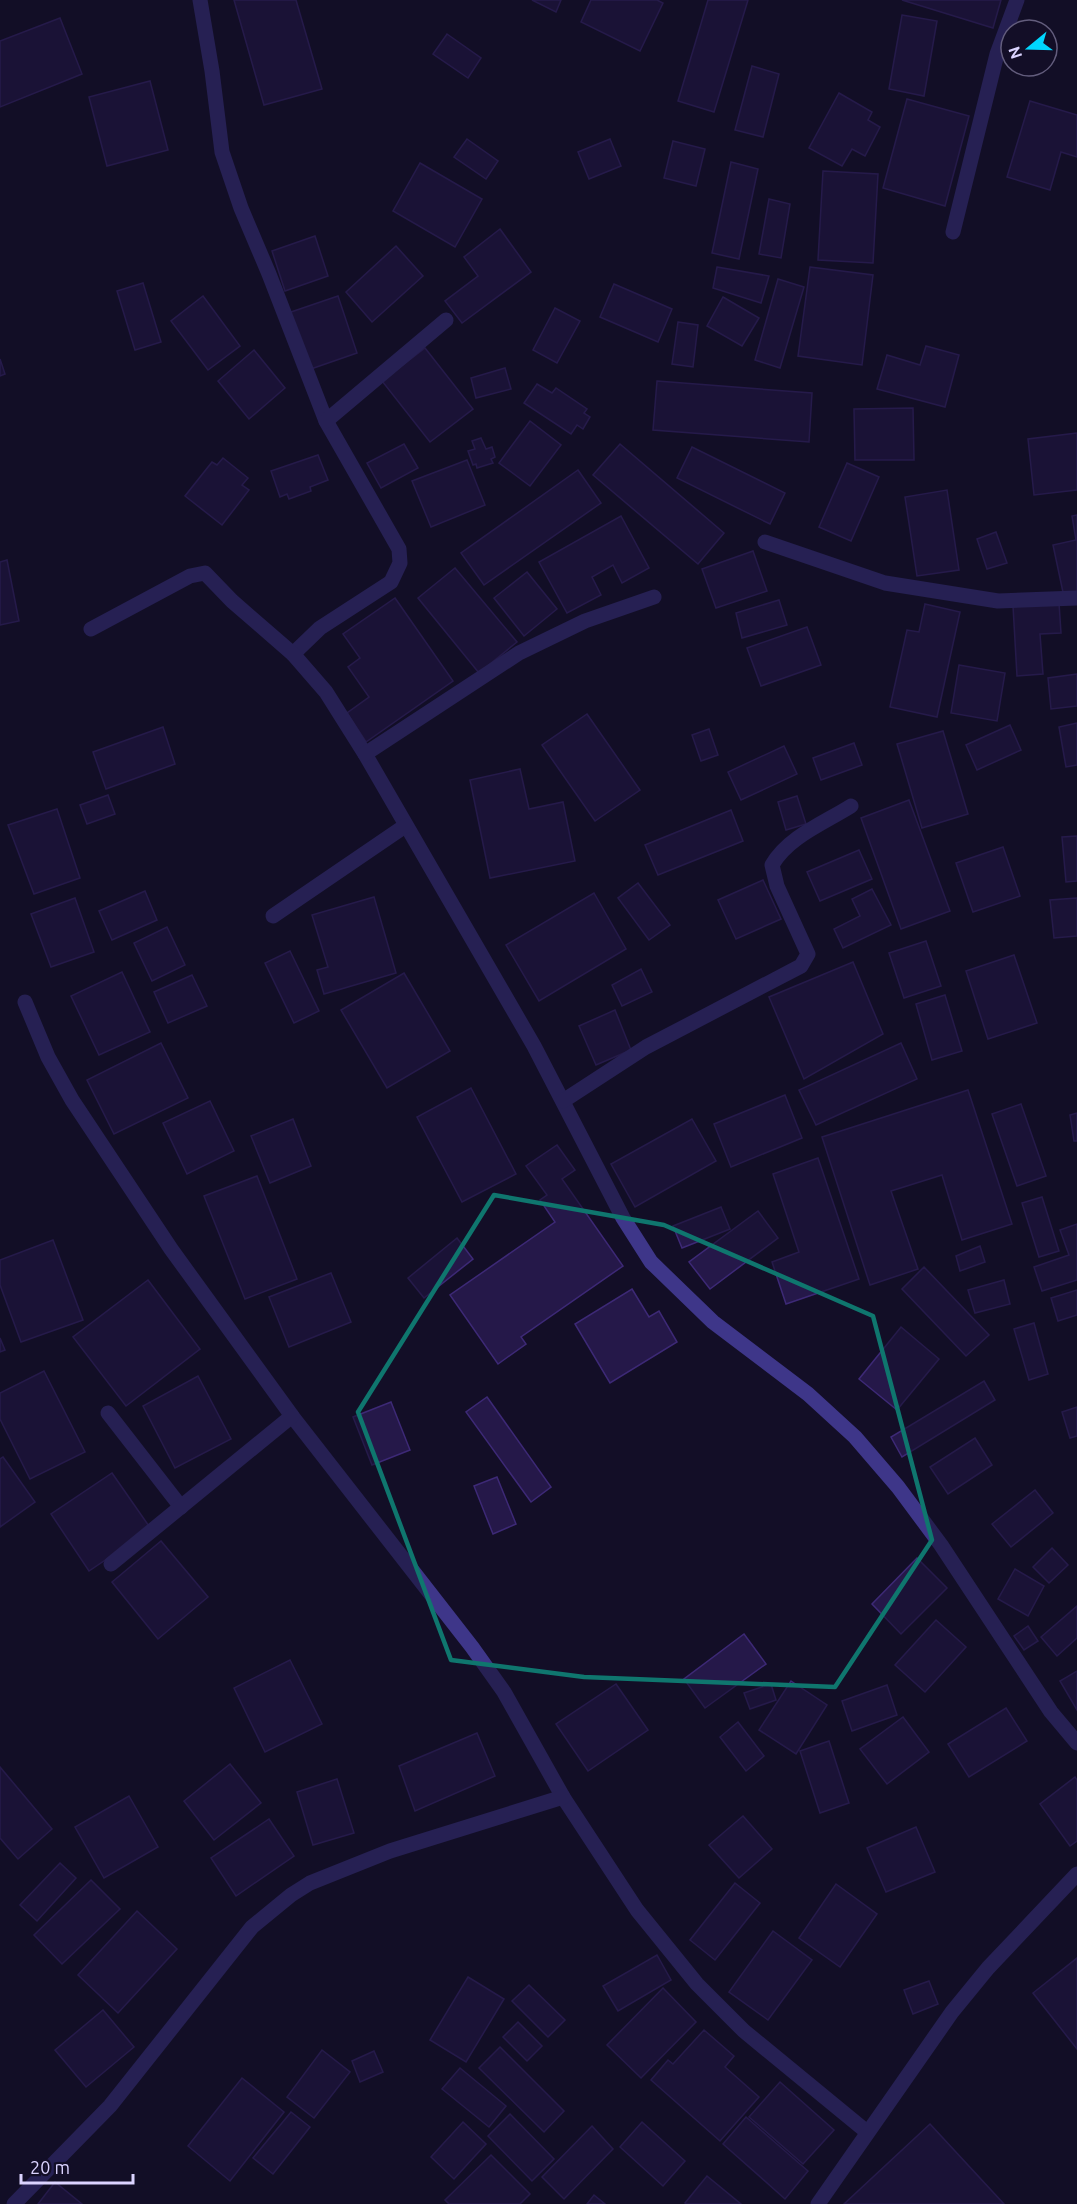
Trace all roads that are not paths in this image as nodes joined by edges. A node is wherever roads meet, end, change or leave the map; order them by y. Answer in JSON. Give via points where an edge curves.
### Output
{"nodes":[{"id":1,"x":200,"y":0,"type":"edge"},
{"id":2,"x":1017,"y":0,"type":"edge"},
{"id":3,"x":953,"y":232,"type":"dead end"},
{"id":4,"x":446,"y":320,"type":"dead end"},
{"id":5,"x":326,"y":420,"type":"junction"},
{"id":6,"x":765,"y":542,"type":"dead end"},
{"id":7,"x":654,"y":597,"type":"dead end"},
{"id":8,"x":1077,"y":598,"type":"edge"},
{"id":9,"x":91,"y":628,"type":"dead end"},
{"id":10,"x":293,"y":654,"type":"junction"},
{"id":11,"x":365,"y":754,"type":"junction"},
{"id":12,"x":851,"y":806,"type":"dead end"},
{"id":13,"x":405,"y":826,"type":"junction"},
{"id":14,"x":273,"y":916,"type":"dead end"},
{"id":15,"x":25,"y":1002,"type":"dead end"},
{"id":16,"x":563,"y":1101,"type":"junction"},
{"id":17,"x":108,"y":1413,"type":"dead end"},
{"id":18,"x":292,"y":1416,"type":"junction"},
{"id":19,"x":181,"y":1507,"type":"junction"},
{"id":20,"x":111,"y":1564,"type":"dead end"},
{"id":21,"x":1077,"y":1743,"type":"edge"},
{"id":22,"x":563,"y":1797,"type":"junction"},
{"id":23,"x":1077,"y":1874,"type":"edge"},
{"id":24,"x":867,"y":2132,"type":"junction"},
{"id":25,"x":14,"y":2204,"type":"edge"},
{"id":26,"x":818,"y":2204,"type":"edge"}],
"edges":[{"from":1,"to":5,"type":"street","via":[[222,152],[240,208]]},
{"from":2,"to":3,"type":"street","via":[[998,54]]},
{"from":4,"to":5,"type":"street"},
{"from":5,"to":10,"type":"street","via":[[399,549],[400,563],[391,582],[320,628]]},
{"from":6,"to":8,"type":"street","via":[[885,583],[998,601]]},
{"from":7,"to":11,"type":"street","via":[[585,621],[519,653]]},
{"from":9,"to":10,"type":"street","via":[[190,576],[205,573]]},
{"from":10,"to":11,"type":"street","via":[[326,692]]},
{"from":11,"to":13,"type":"street"},
{"from":12,"to":16,"type":"street","via":[[794,841],[772,865],[777,886],[808,954],[801,966],[646,1047]]},
{"from":13,"to":14,"type":"street"},
{"from":13,"to":16,"type":"street"},
{"from":15,"to":18,"type":"street","via":[[48,1057],[72,1100],[171,1250]]},
{"from":16,"to":21,"type":"street","via":[[623,1218],[651,1262],[713,1322],[808,1394],[855,1437],[941,1545],[1051,1712]]},
{"from":17,"to":19,"type":"street"},
{"from":18,"to":19,"type":"street"},
{"from":18,"to":22,"type":"street","via":[[472,1647],[504,1692]]},
{"from":19,"to":20,"type":"street"},
{"from":22,"to":24,"type":"street","via":[[638,1910],[697,1984],[744,2031]]},
{"from":22,"to":25,"type":"street","via":[[390,1851],[310,1883],[291,1895],[252,1927],[111,2106]]},
{"from":23,"to":24,"type":"street","via":[[952,2012]]},
{"from":24,"to":26,"type":"street"}]}
